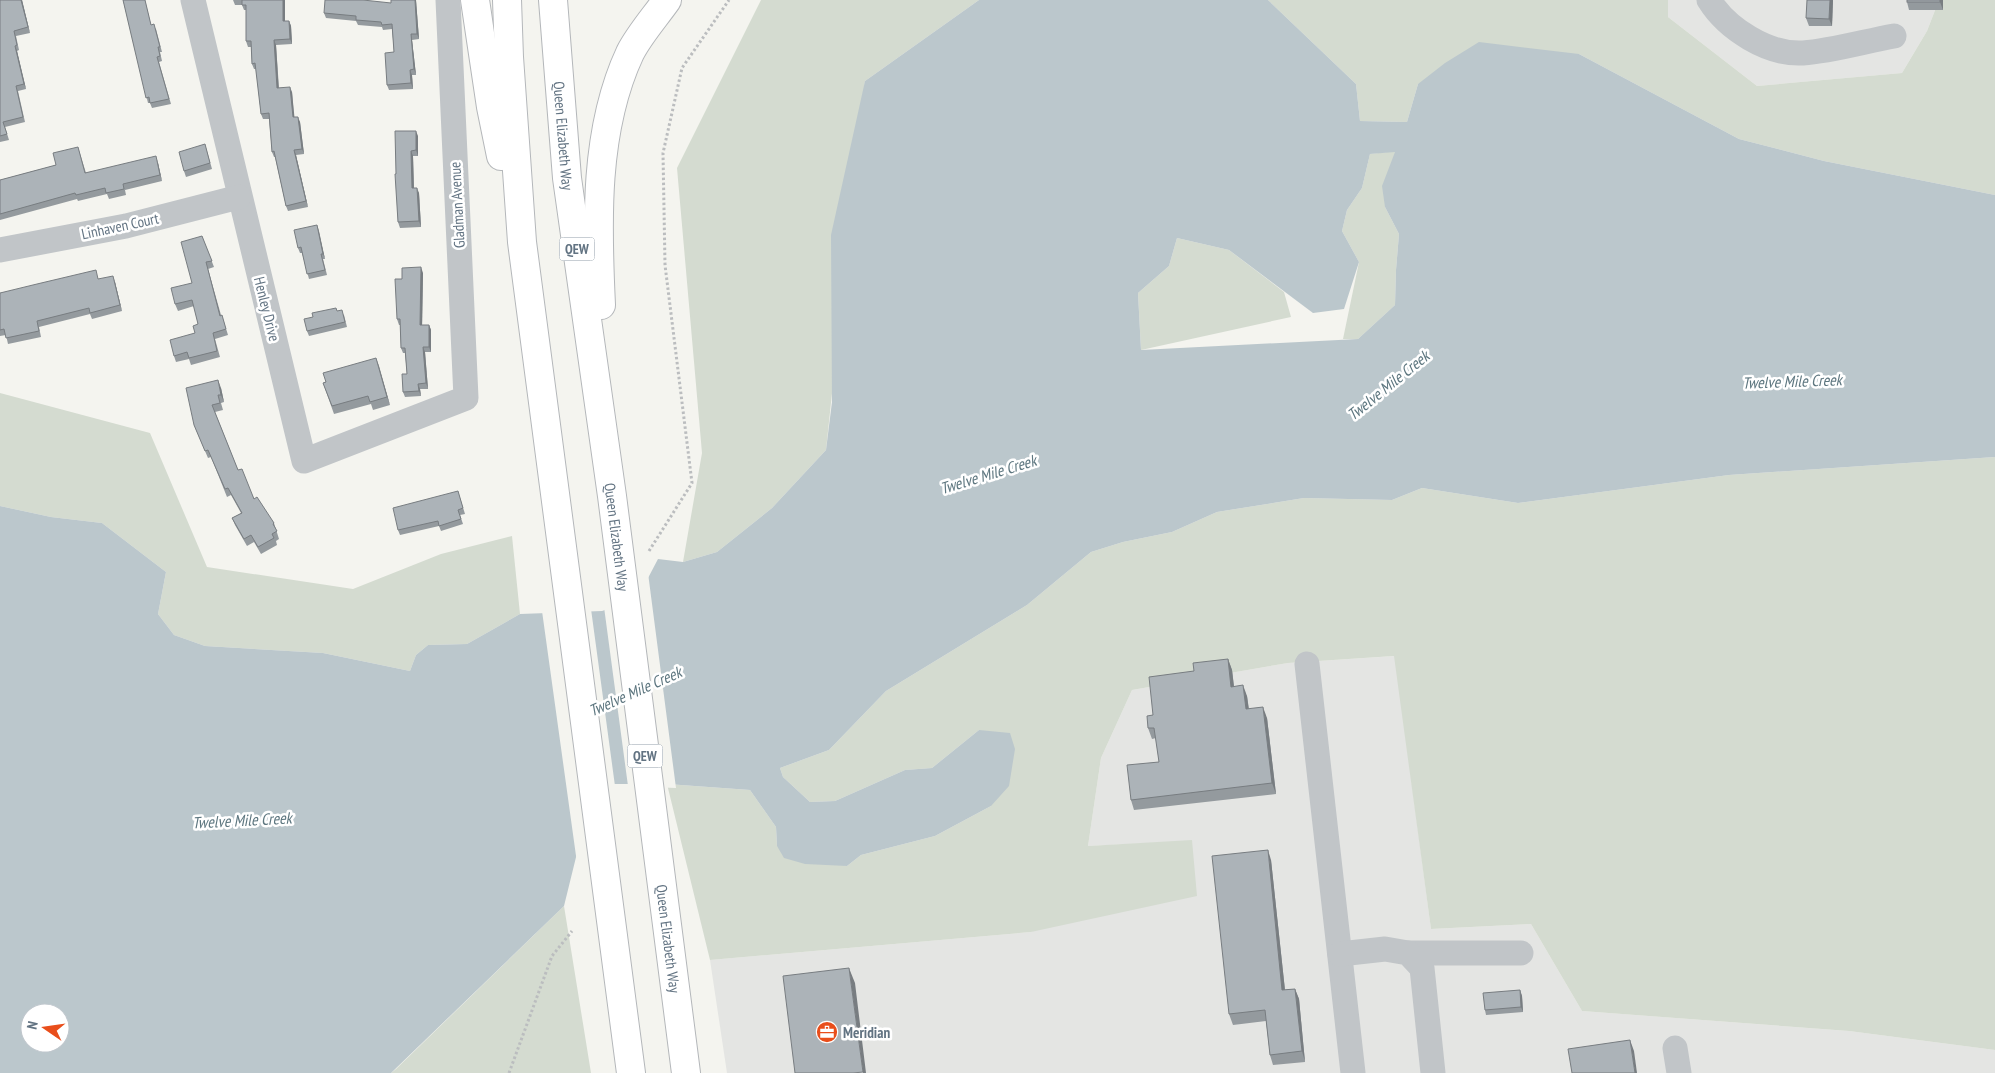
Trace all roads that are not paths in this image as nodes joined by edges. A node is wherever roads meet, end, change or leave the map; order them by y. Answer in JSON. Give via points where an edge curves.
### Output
{"nodes":[{"id":1,"x":193,"y":0,"type":"edge"},
{"id":2,"x":448,"y":0,"type":"edge"},
{"id":3,"x":475,"y":0,"type":"edge"},
{"id":4,"x":507,"y":0,"type":"edge"},
{"id":5,"x":553,"y":0,"type":"edge"},
{"id":6,"x":668,"y":0,"type":"edge"},
{"id":7,"x":1709,"y":0,"type":"edge"},
{"id":8,"x":1894,"y":36,"type":"dead end"},
{"id":9,"x":239,"y":197,"type":"junction"},
{"id":10,"x":522,"y":242,"type":"junction"},
{"id":11,"x":0,"y":250,"type":"edge"},
{"id":12,"x":456,"y":402,"type":"joint"},
{"id":13,"x":612,"y":496,"type":"junction"},
{"id":14,"x":1307,"y":664,"type":"dead end"},
{"id":15,"x":1521,"y":953,"type":"dead end"},
{"id":16,"x":1340,"y":954,"type":"junction"},
{"id":17,"x":1408,"y":954,"type":"junction"},
{"id":18,"x":1675,"y":1048,"type":"dead end"},
{"id":19,"x":631,"y":1073,"type":"edge"},
{"id":20,"x":686,"y":1073,"type":"edge"},
{"id":21,"x":1353,"y":1073,"type":"edge"},
{"id":22,"x":1433,"y":1073,"type":"edge"},
{"id":23,"x":1679,"y":1073,"type":"edge"}],
"edges":[{"from":1,"to":9,"type":"street","name":"Henley Drive"},
{"from":2,"to":12,"type":"street","name":"Gladman Avenue","via":[[466,398]]},
{"from":3,"to":10,"type":"highway","via":[[498,145]]},
{"from":4,"to":10,"type":"highway"},
{"from":5,"to":13,"type":"highway","name":"Queen Elizabeth Way","number":"QEW","via":[[568,178]]},
{"from":6,"to":13,"type":"highway","via":[[631,52],[613,96],[600,175],[598,246]]},
{"from":7,"to":8,"type":"street","via":[[1719,15],[1767,48],[1802,53]]},
{"from":9,"to":11,"type":"street","name":"Linhaven Court","via":[[126,226]]},
{"from":9,"to":12,"type":"street","name":"Henley Drive","via":[[304,460]]},
{"from":10,"to":19,"type":"highway"},
{"from":13,"to":20,"type":"highway","name":"Queen Elizabeth Way","number":"QEW"},
{"from":14,"to":16,"type":"street"},
{"from":15,"to":17,"type":"street"},
{"from":16,"to":17,"type":"street","via":[[1386,949]]},
{"from":16,"to":21,"type":"street"},
{"from":17,"to":22,"type":"street","via":[[1422,968]]},
{"from":18,"to":23,"type":"street"}]}
